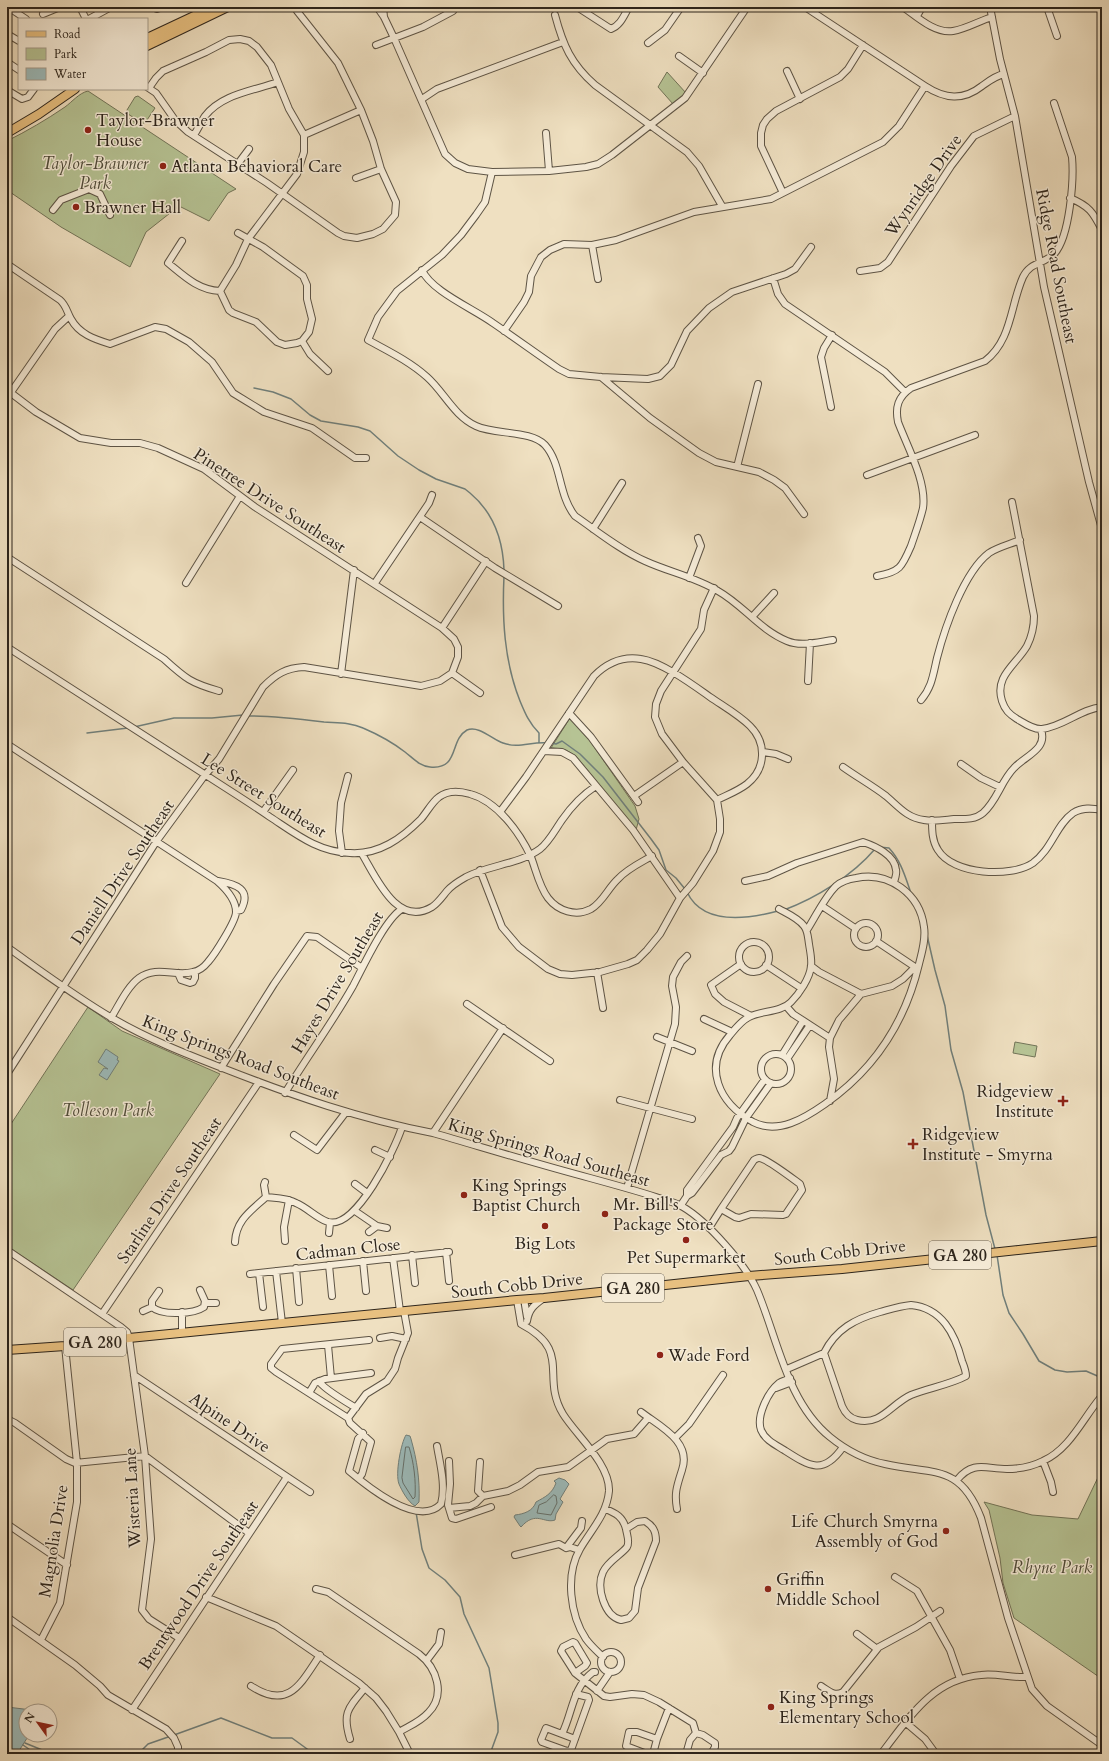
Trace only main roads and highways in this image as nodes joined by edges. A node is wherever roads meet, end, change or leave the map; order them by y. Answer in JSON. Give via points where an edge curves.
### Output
{"nodes":[{"id":1,"x":212,"y":7,"type":"edge"},
{"id":2,"x":228,"y":7,"type":"edge"},
{"id":3,"x":203,"y":9,"type":"edge"},
{"id":4,"x":148,"y":37,"type":"edge"},
{"id":5,"x":148,"y":46,"type":"edge"},
{"id":6,"x":74,"y":90,"type":"edge"},
{"id":7,"x":7,"y":133,"type":"edge"},
{"id":8,"x":1102,"y":1241,"type":"edge"},
{"id":9,"x":7,"y":1350,"type":"edge"}],
"edges":[{"from":1,"to":3,"type":"main road"},
{"from":2,"to":5,"type":"main road"},
{"from":3,"to":4,"type":"main road"},
{"from":6,"to":7,"type":"main road"},
{"from":8,"to":9,"type":"main road","name":"South Cobb Drive","number":"GA 280","via":[[842,1269],[748,1276]]}]}
